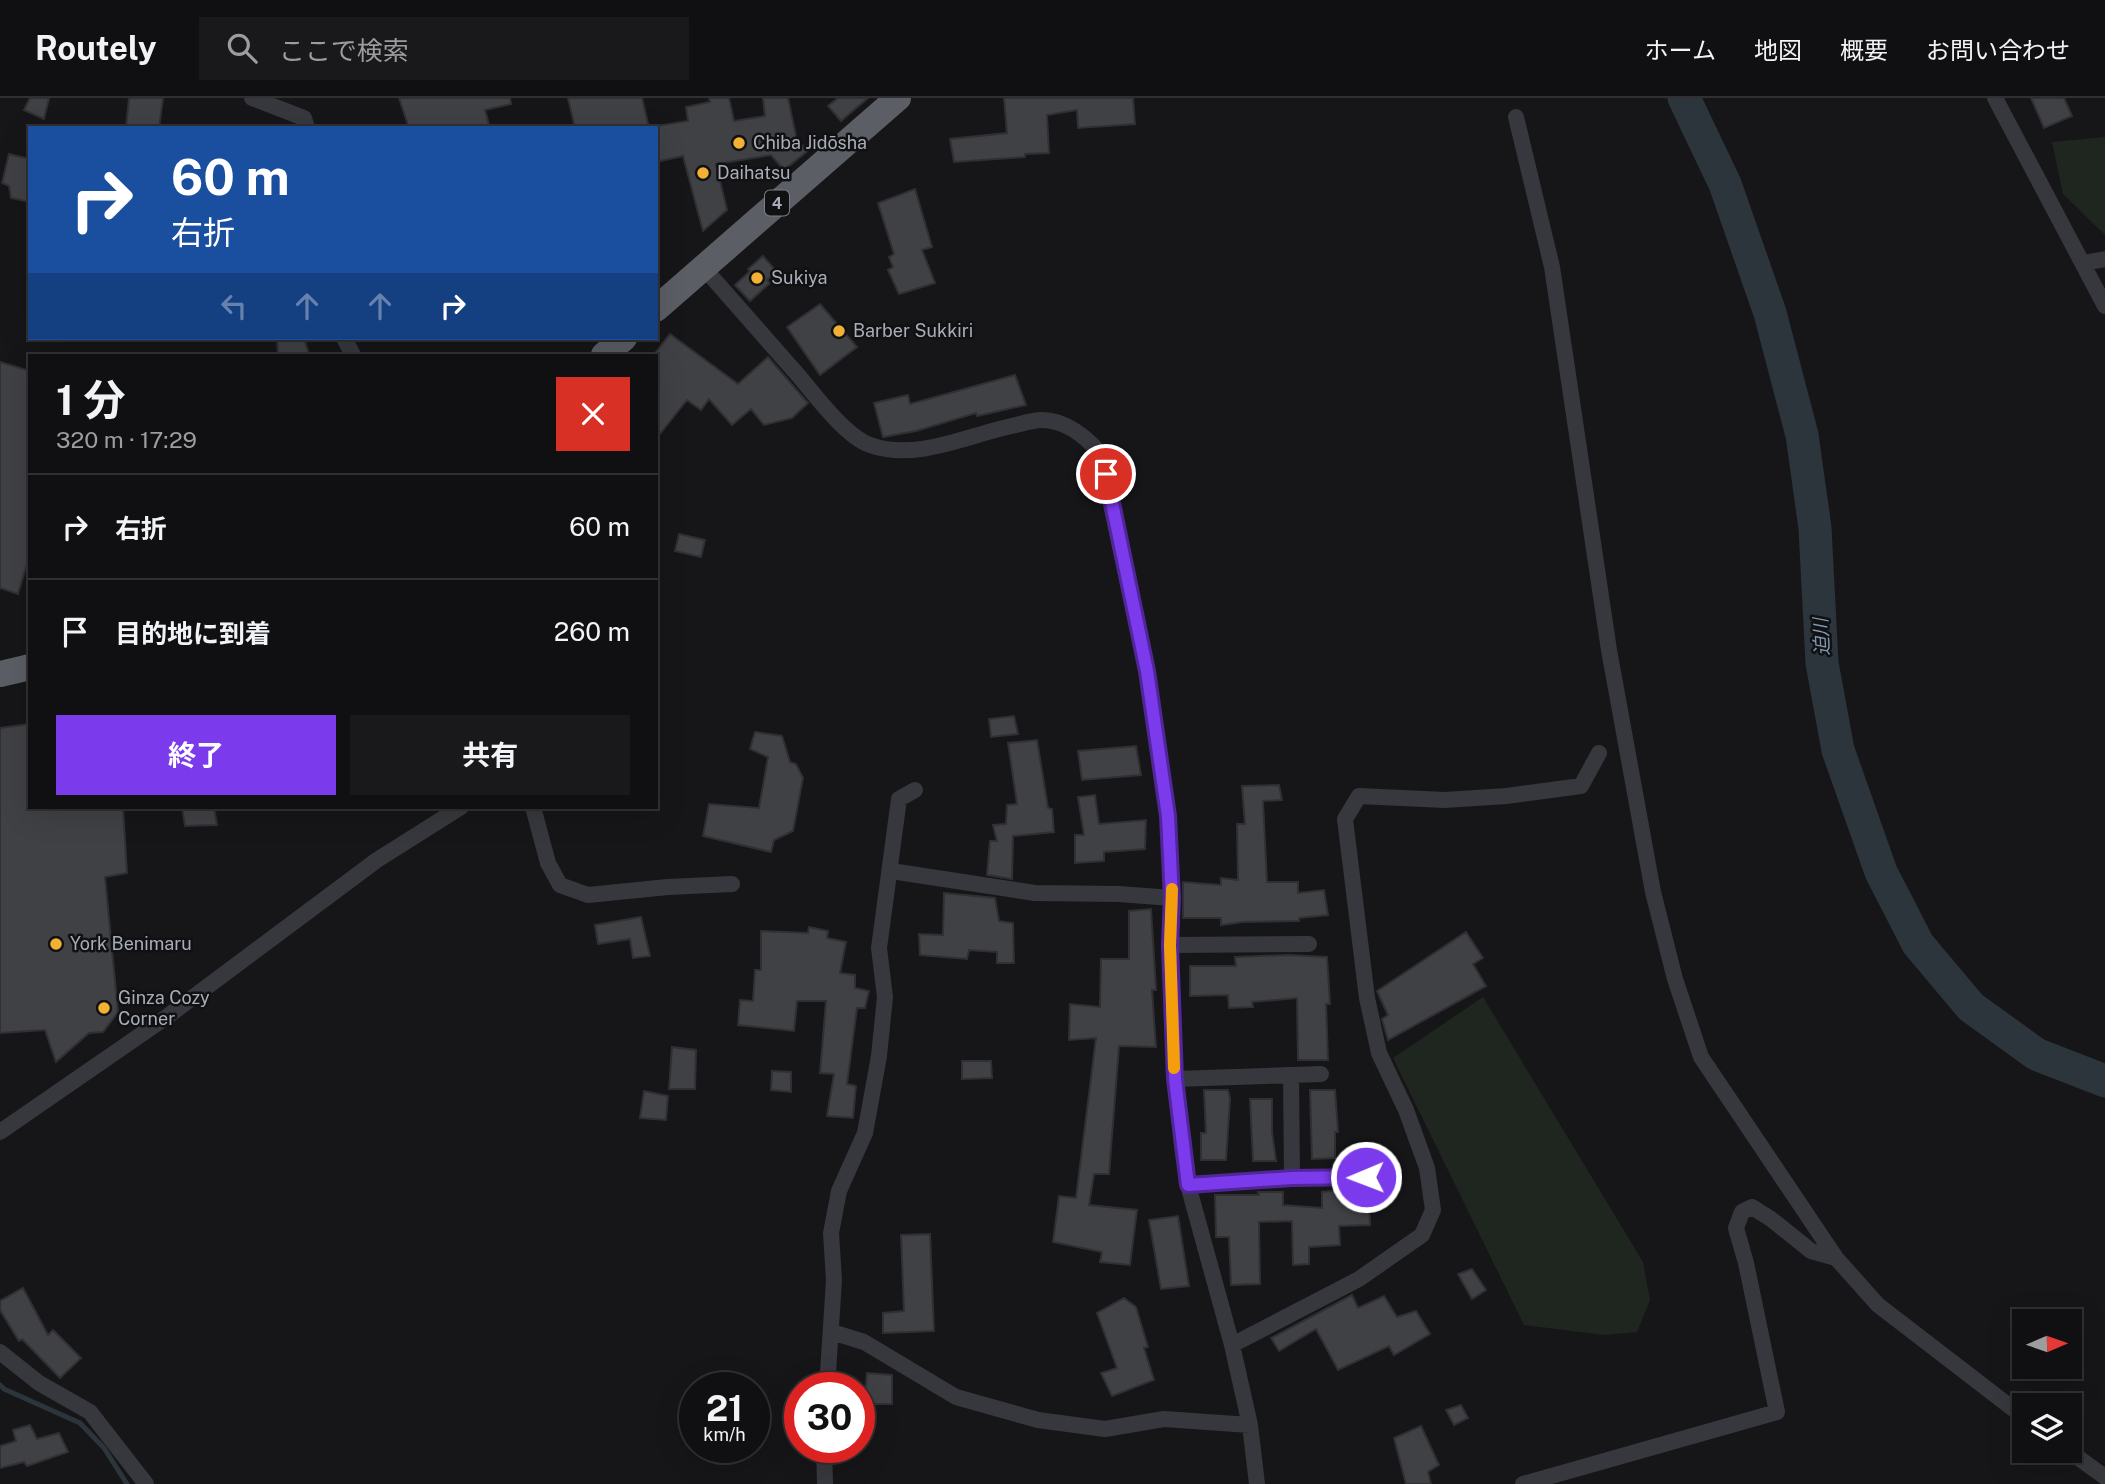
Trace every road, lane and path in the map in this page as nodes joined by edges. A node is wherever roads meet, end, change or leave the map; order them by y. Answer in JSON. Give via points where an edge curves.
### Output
{"nodes":[{"id":1,"x":252,"y":98,"type":"edge"},
{"id":2,"x":898,"y":98,"type":"edge"},
{"id":3,"x":1995,"y":98,"type":"edge"},
{"id":4,"x":1516,"y":117,"type":"dead end"},
{"id":5,"x":306,"y":126,"type":"edge"},
{"id":6,"x":2105,"y":259,"type":"edge"},
{"id":7,"x":2083,"y":263,"type":"junction"},
{"id":8,"x":703,"y":267,"type":"junction"},
{"id":9,"x":2105,"y":306,"type":"edge"},
{"id":10,"x":658,"y":307,"type":"edge"},
{"id":11,"x":622,"y":340,"type":"edge"},
{"id":12,"x":605,"y":354,"type":"edge"},
{"id":13,"x":28,"y":667,"type":"edge"},
{"id":14,"x":0,"y":674,"type":"edge"},
{"id":15,"x":1599,"y":753,"type":"dead end"},
{"id":16,"x":915,"y":790,"type":"dead end"},
{"id":17,"x":458,"y":809,"type":"edge"},
{"id":18,"x":534,"y":809,"type":"edge"},
{"id":19,"x":891,"y":871,"type":"junction"},
{"id":20,"x":732,"y":884,"type":"dead end"},
{"id":21,"x":1172,"y":898,"type":"junction"},
{"id":22,"x":1309,"y":944,"type":"dead end"},
{"id":23,"x":1170,"y":945,"type":"junction"},
{"id":24,"x":1321,"y":1074,"type":"dead end"},
{"id":25,"x":1291,"y":1075,"type":"junction"},
{"id":26,"x":1175,"y":1079,"type":"junction"},
{"id":27,"x":0,"y":1132,"type":"edge"},
{"id":28,"x":1366,"y":1177,"type":"dead end"},
{"id":29,"x":1292,"y":1178,"type":"junction"},
{"id":30,"x":1188,"y":1185,"type":"junction"},
{"id":31,"x":1836,"y":1258,"type":"junction"},
{"id":32,"x":832,"y":1332,"type":"junction"},
{"id":33,"x":1232,"y":1345,"type":"junction"},
{"id":34,"x":0,"y":1352,"type":"edge"},
{"id":35,"x":828,"y":1372,"type":"edge"},
{"id":36,"x":2012,"y":1408,"type":"edge"},
{"id":37,"x":1250,"y":1425,"type":"junction"},
{"id":38,"x":2082,"y":1461,"type":"edge"},
{"id":39,"x":824,"y":1463,"type":"edge"},
{"id":40,"x":2105,"y":1478,"type":"edge"},
{"id":41,"x":146,"y":1484,"type":"edge"},
{"id":42,"x":825,"y":1484,"type":"edge"},
{"id":43,"x":1257,"y":1484,"type":"edge"},
{"id":44,"x":1523,"y":1484,"type":"edge"}],
"edges":[{"from":1,"to":5,"type":"street","via":[[304,118]]},
{"from":2,"to":8,"type":"highway","number":"4"},
{"from":3,"to":7,"type":"street"},
{"from":4,"to":31,"type":"street","via":[[1552,267],[1609,650],[1653,892],[1675,979],[1701,1057]]},
{"from":6,"to":7,"type":"street"},
{"from":7,"to":9,"type":"street"},
{"from":8,"to":10,"type":"highway","number":"4"},
{"from":8,"to":21,"type":"street","via":[[840,424],[869,445],[897,450],[929,448],[1042,420],[1075,431],[1100,453],[1147,671],[1168,816]]},
{"from":11,"to":12,"type":"highway"},
{"from":13,"to":14,"type":"highway"},
{"from":15,"to":33,"type":"street","via":[[1581,786],[1446,800],[1359,796],[1345,819],[1367,998],[1379,1053],[1427,1168],[1433,1210],[1422,1235],[1359,1279]]},
{"from":16,"to":19,"type":"street","via":[[899,799]]},
{"from":17,"to":27,"type":"street","via":[[377,860],[168,1016]]},
{"from":18,"to":20,"type":"street","via":[[548,863],[560,885],[588,895]]},
{"from":19,"to":21,"type":"street","via":[[1035,893]]},
{"from":19,"to":32,"type":"street","via":[[879,948],[885,997],[873,1094],[864,1133],[839,1191],[831,1233]]},
{"from":21,"to":23,"type":"street"},
{"from":22,"to":23,"type":"street"},
{"from":23,"to":26,"type":"street"},
{"from":24,"to":25,"type":"street"},
{"from":25,"to":26,"type":"street"},
{"from":25,"to":29,"type":"street"},
{"from":26,"to":30,"type":"street"},
{"from":28,"to":29,"type":"street"},
{"from":29,"to":30,"type":"street"},
{"from":30,"to":33,"type":"street"},
{"from":31,"to":36,"type":"street","via":[[1878,1305]]},
{"from":31,"to":44,"type":"street","via":[[1811,1251],[1752,1207],[1742,1212],[1736,1228],[1777,1412]]},
{"from":32,"to":35,"type":"street"},
{"from":32,"to":37,"type":"street","via":[[864,1342],[956,1397],[1038,1420],[1105,1429],[1164,1419]]},
{"from":33,"to":37,"type":"street"},
{"from":34,"to":41,"type":"street","via":[[39,1383],[90,1412]]},
{"from":37,"to":43,"type":"street"},
{"from":38,"to":40,"type":"street"},
{"from":39,"to":42,"type":"street"}]}
